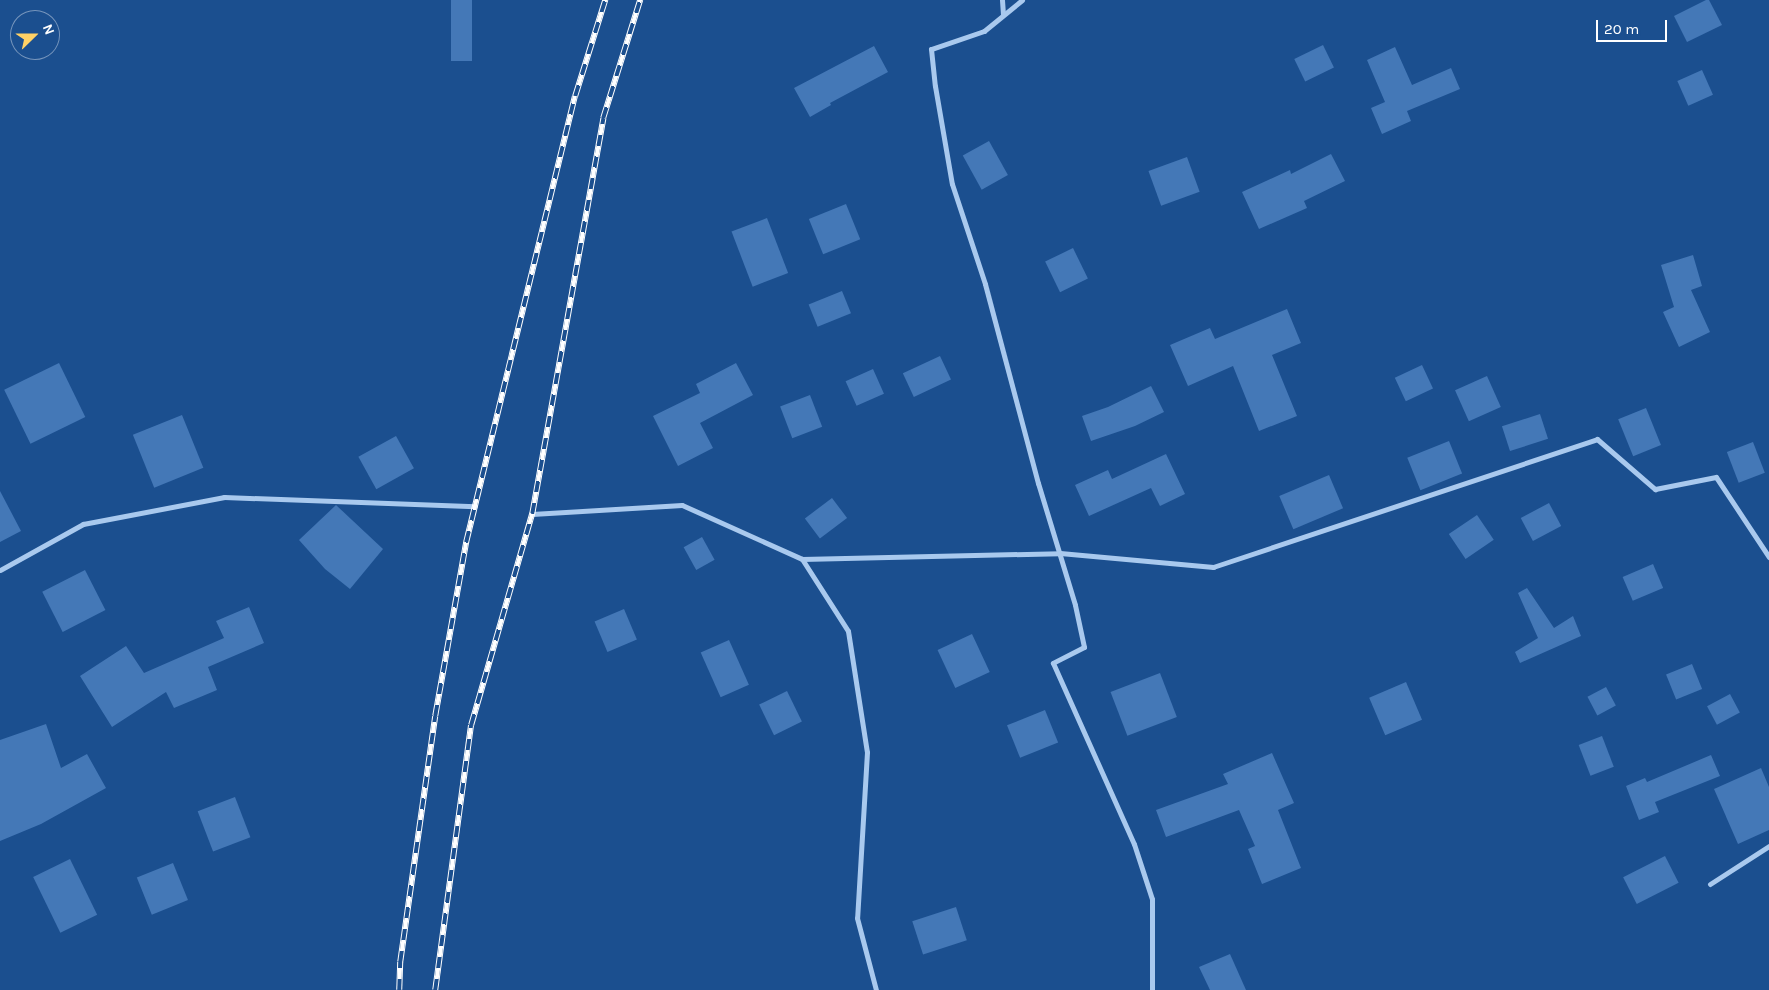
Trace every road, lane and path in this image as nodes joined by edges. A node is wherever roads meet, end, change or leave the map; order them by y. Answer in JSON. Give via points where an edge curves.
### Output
{"nodes":[{"id":1,"x":1002,"y":0,"type":"edge"},
{"id":2,"x":1022,"y":0,"type":"edge"},
{"id":3,"x":1003,"y":14,"type":"junction"},
{"id":4,"x":475,"y":506,"type":"dead end"},
{"id":5,"x":532,"y":514,"type":"dead end"},
{"id":6,"x":1060,"y":554,"type":"junction"},
{"id":7,"x":1769,"y":557,"type":"edge"},
{"id":8,"x":802,"y":559,"type":"junction"},
{"id":9,"x":0,"y":570,"type":"edge"},
{"id":10,"x":1769,"y":846,"type":"edge"},
{"id":11,"x":1710,"y":884,"type":"dead end"},
{"id":12,"x":876,"y":990,"type":"edge"},
{"id":13,"x":1152,"y":990,"type":"edge"}],
"edges":[{"from":1,"to":3,"type":"street"},
{"from":2,"to":3,"type":"street"},
{"from":3,"to":6,"type":"street","via":[[984,31],[931,49],[952,184],[985,284]]},
{"from":4,"to":9,"type":"street","via":[[224,497],[83,524]]},
{"from":5,"to":8,"type":"street","via":[[682,505]]},
{"from":6,"to":7,"type":"street","via":[[1213,567],[1597,439],[1655,489],[1716,477]]},
{"from":6,"to":8,"type":"street"},
{"from":6,"to":13,"type":"street","via":[[1084,647],[1053,663],[1134,844],[1152,899]]},
{"from":8,"to":12,"type":"street","via":[[848,631],[868,752],[857,918]]},
{"from":10,"to":11,"type":"street"}]}
